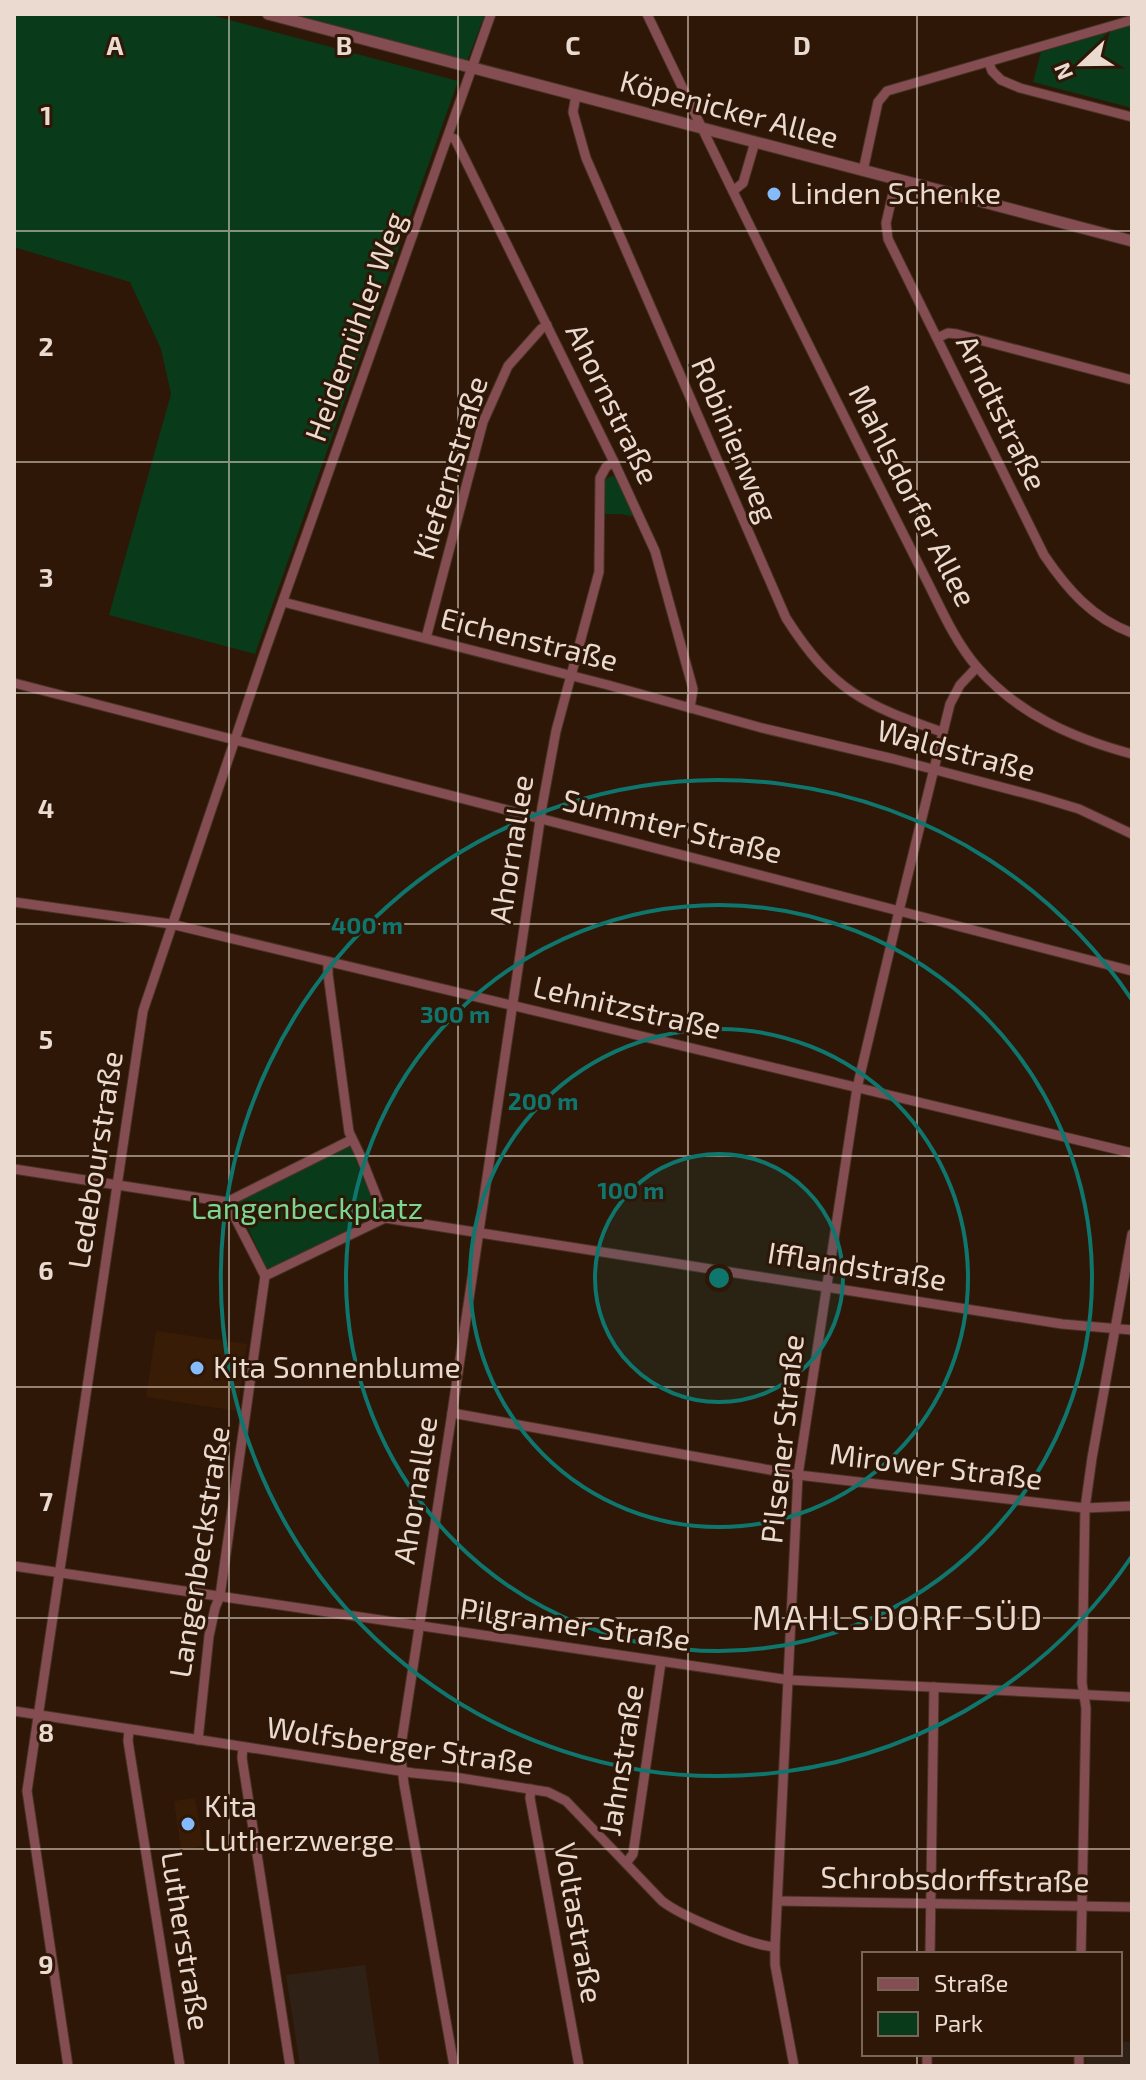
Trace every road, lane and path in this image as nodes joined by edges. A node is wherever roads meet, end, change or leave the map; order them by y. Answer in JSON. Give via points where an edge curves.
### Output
{"nodes":[{"id":1,"x":268,"y":14,"type":"edge"},
{"id":2,"x":491,"y":14,"type":"edge"},
{"id":3,"x":647,"y":14,"type":"edge"},
{"id":4,"x":1132,"y":20,"type":"edge"},
{"id":5,"x":989,"y":63,"type":"junction"},
{"id":6,"x":473,"y":68,"type":"junction"},
{"id":7,"x":576,"y":95,"type":"junction"},
{"id":8,"x":1132,"y":117,"type":"edge"},
{"id":9,"x":701,"y":128,"type":"junction"},
{"id":10,"x":449,"y":137,"type":"junction"},
{"id":11,"x":755,"y":142,"type":"junction"},
{"id":12,"x":863,"y":171,"type":"junction"},
{"id":13,"x":896,"y":180,"type":"junction"},
{"id":14,"x":733,"y":191,"type":"junction"},
{"id":15,"x":1132,"y":241,"type":"edge"},
{"id":16,"x":547,"y":325,"type":"junction"},
{"id":17,"x":937,"y":338,"type":"junction"},
{"id":18,"x":1132,"y":380,"type":"edge"},
{"id":19,"x":614,"y":462,"type":"junction"},
{"id":20,"x":283,"y":602,"type":"junction"},
{"id":21,"x":1132,"y":633,"type":"edge"},
{"id":22,"x":426,"y":638,"type":"junction"},
{"id":23,"x":263,"y":656,"type":"joint"},
{"id":24,"x":977,"y":667,"type":"junction"},
{"id":25,"x":570,"y":676,"type":"junction"},
{"id":26,"x":14,"y":683,"type":"edge"},
{"id":27,"x":690,"y":708,"type":"junction"},
{"id":28,"x":762,"y":728,"type":"joint"},
{"id":29,"x":942,"y":732,"type":"junction"},
{"id":30,"x":235,"y":741,"type":"junction"},
{"id":31,"x":1131,"y":751,"type":"edge"},
{"id":32,"x":933,"y":770,"type":"junction"},
{"id":33,"x":541,"y":818,"type":"junction"},
{"id":34,"x":1132,"y":834,"type":"edge"},
{"id":35,"x":14,"y":902,"type":"edge"},
{"id":36,"x":899,"y":911,"type":"junction"},
{"id":37,"x":171,"y":924,"type":"junction"},
{"id":38,"x":328,"y":962,"type":"junction"},
{"id":39,"x":1132,"y":971,"type":"edge"},
{"id":40,"x":512,"y":1006,"type":"junction"},
{"id":41,"x":857,"y":1088,"type":"junction"},
{"id":42,"x":351,"y":1140,"type":"junction"},
{"id":43,"x":1132,"y":1153,"type":"edge"},
{"id":44,"x":14,"y":1169,"type":"edge"},
{"id":45,"x":117,"y":1184,"type":"junction"},
{"id":46,"x":227,"y":1202,"type":"junction"},
{"id":47,"x":385,"y":1218,"type":"junction"},
{"id":48,"x":479,"y":1233,"type":"junction"},
{"id":49,"x":1132,"y":1234,"type":"edge"},
{"id":50,"x":265,"y":1276,"type":"junction"},
{"id":51,"x":826,"y":1287,"type":"junction"},
{"id":52,"x":1115,"y":1330,"type":"junction"},
{"id":53,"x":1132,"y":1330,"type":"edge"},
{"id":54,"x":452,"y":1413,"type":"junction"},
{"id":55,"x":798,"y":1475,"type":"junction"},
{"id":56,"x":1132,"y":1506,"type":"edge"},
{"id":57,"x":1085,"y":1508,"type":"junction"},
{"id":58,"x":14,"y":1566,"type":"edge"},
{"id":59,"x":59,"y":1573,"type":"junction"},
{"id":60,"x":220,"y":1596,"type":"junction"},
{"id":61,"x":419,"y":1626,"type":"junction"},
{"id":62,"x":661,"y":1662,"type":"junction"},
{"id":63,"x":789,"y":1680,"type":"junction"},
{"id":64,"x":934,"y":1687,"type":"junction"},
{"id":65,"x":1084,"y":1695,"type":"junction"},
{"id":66,"x":1132,"y":1697,"type":"edge"},
{"id":67,"x":14,"y":1711,"type":"edge"},
{"id":68,"x":38,"y":1715,"type":"junction"},
{"id":69,"x":129,"y":1730,"type":"junction"},
{"id":70,"x":198,"y":1740,"type":"junction"},
{"id":71,"x":243,"y":1747,"type":"junction"},
{"id":72,"x":402,"y":1771,"type":"junction"},
{"id":73,"x":531,"y":1789,"type":"junction"},
{"id":74,"x":626,"y":1863,"type":"junction"},
{"id":75,"x":778,"y":1901,"type":"junction"},
{"id":76,"x":931,"y":1903,"type":"junction"},
{"id":77,"x":1082,"y":1906,"type":"junction"},
{"id":78,"x":1132,"y":1907,"type":"edge"},
{"id":79,"x":775,"y":1947,"type":"junction"},
{"id":80,"x":930,"y":1952,"type":"edge"},
{"id":81,"x":1081,"y":1952,"type":"edge"},
{"id":82,"x":68,"y":2066,"type":"edge"},
{"id":83,"x":180,"y":2066,"type":"edge"},
{"id":84,"x":290,"y":2066,"type":"edge"},
{"id":85,"x":454,"y":2066,"type":"edge"},
{"id":86,"x":579,"y":2066,"type":"edge"},
{"id":87,"x":794,"y":2066,"type":"edge"}],
"edges":[{"from":1,"to":6,"type":"street","name":"Köpenicker Allee"},
{"from":2,"to":6,"type":"street","name":"Heidemühler Weg"},
{"from":3,"to":9,"type":"street","name":"Mahlsdorfer Allee"},
{"from":4,"to":5,"type":"street"},
{"from":5,"to":8,"type":"street","via":[[1001,80],[1020,88]]},
{"from":5,"to":12,"type":"street","via":[[882,96]]},
{"from":6,"to":7,"type":"street","name":"Köpenicker Allee"},
{"from":6,"to":10,"type":"street","name":"Heidemühler Weg"},
{"from":7,"to":9,"type":"street","name":"Köpenicker Allee"},
{"from":7,"to":29,"type":"street","name":"Robinienweg","via":[[573,112],[586,158],[786,618],[825,671],[853,694]]},
{"from":9,"to":11,"type":"street","name":"Köpenicker Allee"},
{"from":9,"to":14,"type":"street","name":"Mahlsdorfer Allee"},
{"from":10,"to":16,"type":"street","name":"Ahornstraße","via":[[455,139]]},
{"from":10,"to":20,"type":"street","name":"Heidemühler Weg"},
{"from":11,"to":12,"type":"street","name":"Köpenicker Allee"},
{"from":11,"to":14,"type":"street","via":[[743,183]]},
{"from":12,"to":13,"type":"street","name":"Köpenicker Allee"},
{"from":13,"to":15,"type":"street","name":"Köpenicker Allee"},
{"from":13,"to":17,"type":"street","name":"Arndtstraße","via":[[886,223],[888,239]]},
{"from":14,"to":24,"type":"street","name":"Mahlsdorfer Allee","via":[[941,610]]},
{"from":16,"to":19,"type":"street","name":"Ahornstraße"},
{"from":16,"to":22,"type":"street","name":"Kiefernstraße","via":[[508,366],[483,422]]},
{"from":17,"to":18,"type":"street","via":[[957,334]]},
{"from":17,"to":21,"type":"street","name":"Arndtstraße","via":[[1044,555],[1087,607]]},
{"from":19,"to":25,"type":"street","name":"Ahornallee","via":[[600,478],[599,572]]},
{"from":19,"to":27,"type":"street","name":"Ahornstraße","via":[[658,558],[693,689]]},
{"from":20,"to":22,"type":"street","name":"Eichenstraße"},
{"from":20,"to":23,"type":"street","name":"Heidemühler Weg"},
{"from":22,"to":25,"type":"street","name":"Eichenstraße"},
{"from":23,"to":30,"type":"street","name":"Ledebourstraße"},
{"from":24,"to":29,"type":"street","via":[[960,685]]},
{"from":24,"to":31,"type":"street","name":"Mahlsdorfer Allee","via":[[1057,728]]},
{"from":25,"to":27,"type":"street","name":"Eichenstraße"},
{"from":25,"to":33,"type":"street","name":"Ahornallee"},
{"from":26,"to":30,"type":"street","name":"Summter Straße"},
{"from":27,"to":28,"type":"street","name":"Eichenstraße"},
{"from":28,"to":32,"type":"street","name":"Waldstraße"},
{"from":29,"to":32,"type":"street"},
{"from":30,"to":33,"type":"street","name":"Summter Straße"},
{"from":30,"to":37,"type":"street","name":"Ledebourstraße"},
{"from":32,"to":34,"type":"street","name":"Waldstraße","via":[[1079,809]]},
{"from":32,"to":36,"type":"street","name":"Pilsener Straße"},
{"from":33,"to":36,"type":"street","name":"Summter Straße"},
{"from":33,"to":40,"type":"street","name":"Ahornallee"},
{"from":35,"to":37,"type":"street","name":"Lehnitzstraße"},
{"from":36,"to":39,"type":"street","name":"Summter Straße"},
{"from":36,"to":41,"type":"street","name":"Pilsener Straße"},
{"from":37,"to":38,"type":"street","name":"Lehnitzstraße"},
{"from":37,"to":45,"type":"street","name":"Ledebourstraße","via":[[143,1011]]},
{"from":38,"to":40,"type":"street","name":"Lehnitzstraße"},
{"from":38,"to":42,"type":"street"},
{"from":40,"to":41,"type":"street","name":"Lehnitzstraße"},
{"from":40,"to":48,"type":"street","name":"Ahornallee"},
{"from":41,"to":43,"type":"street","name":"Lehnitzstraße"},
{"from":41,"to":51,"type":"street","name":"Pilsener Straße"},
{"from":42,"to":46,"type":"street"},
{"from":42,"to":47,"type":"street"},
{"from":44,"to":45,"type":"street"},
{"from":45,"to":46,"type":"street"},
{"from":45,"to":59,"type":"street","name":"Ledebourstraße"},
{"from":46,"to":50,"type":"street"},
{"from":47,"to":48,"type":"street","name":"Ifflandstraße"},
{"from":47,"to":50,"type":"street"},
{"from":48,"to":51,"type":"street","name":"Ifflandstraße"},
{"from":48,"to":54,"type":"street","name":"Ahornallee"},
{"from":49,"to":52,"type":"street"},
{"from":50,"to":60,"type":"street","name":"Langenbeckstraße"},
{"from":51,"to":52,"type":"street","name":"Ifflandstraße"},
{"from":51,"to":55,"type":"street","name":"Pilsener Straße"},
{"from":52,"to":53,"type":"street","name":"Ifflandstraße"},
{"from":52,"to":57,"type":"street"},
{"from":54,"to":55,"type":"street","name":"Mirower Straße"},
{"from":54,"to":61,"type":"street","name":"Ahornallee"},
{"from":55,"to":57,"type":"street","name":"Mirower Straße"},
{"from":55,"to":63,"type":"street","name":"Pilsener Straße"},
{"from":56,"to":57,"type":"street","name":"Mirower Straße"},
{"from":57,"to":65,"type":"street"},
{"from":58,"to":59,"type":"street","name":"Pilgramer Straße"},
{"from":59,"to":60,"type":"street","name":"Pilgramer Straße"},
{"from":59,"to":68,"type":"street","name":"Ledebourstraße"},
{"from":60,"to":61,"type":"street","name":"Pilgramer Straße"},
{"from":60,"to":70,"type":"street","name":"Langenbeckstraße","via":[[209,1636]]},
{"from":61,"to":62,"type":"street","name":"Pilgramer Straße"},
{"from":61,"to":72,"type":"street","name":"Ahornallee"},
{"from":62,"to":63,"type":"street","name":"Pilgramer Straße"},
{"from":62,"to":74,"type":"street","name":"Jahnstraße","via":[[633,1854]]},
{"from":63,"to":64,"type":"street","name":"Pilgramer Straße"},
{"from":63,"to":75,"type":"street","name":"Pilsener Straße"},
{"from":64,"to":65,"type":"street","name":"Pilgramer Straße"},
{"from":64,"to":76,"type":"street"},
{"from":65,"to":66,"type":"street","name":"Pilgramer Straße"},
{"from":65,"to":77,"type":"street"},
{"from":67,"to":68,"type":"street","name":"Wolfsberger Straße"},
{"from":68,"to":69,"type":"street","name":"Wolfsberger Straße"},
{"from":68,"to":82,"type":"street","name":"Ledebourstraße","via":[[28,1804]]},
{"from":69,"to":70,"type":"street","name":"Wolfsberger Straße"},
{"from":69,"to":83,"type":"street","name":"Lutherstraße"},
{"from":70,"to":71,"type":"street","name":"Wolfsberger Straße"},
{"from":71,"to":72,"type":"street","name":"Wolfsberger Straße"},
{"from":71,"to":84,"type":"street"},
{"from":72,"to":73,"type":"street","name":"Wolfsberger Straße"},
{"from":72,"to":85,"type":"street","name":"Ahornallee"},
{"from":73,"to":74,"type":"street","name":"Wolfsberger Straße","via":[[566,1801]]},
{"from":73,"to":86,"type":"street","name":"Voltastraße"},
{"from":74,"to":79,"type":"street","name":"Wolfsberger Straße","via":[[675,1911]]},
{"from":75,"to":76,"type":"street","name":"Schrobsdorffstraße"},
{"from":75,"to":79,"type":"street","name":"Pilsener Straße"},
{"from":76,"to":77,"type":"street","name":"Schrobsdorffstraße"},
{"from":76,"to":80,"type":"street"},
{"from":77,"to":78,"type":"street","name":"Schrobsdorffstraße"},
{"from":77,"to":81,"type":"street"},
{"from":79,"to":87,"type":"street","name":"Pilsener Straße"}]}
